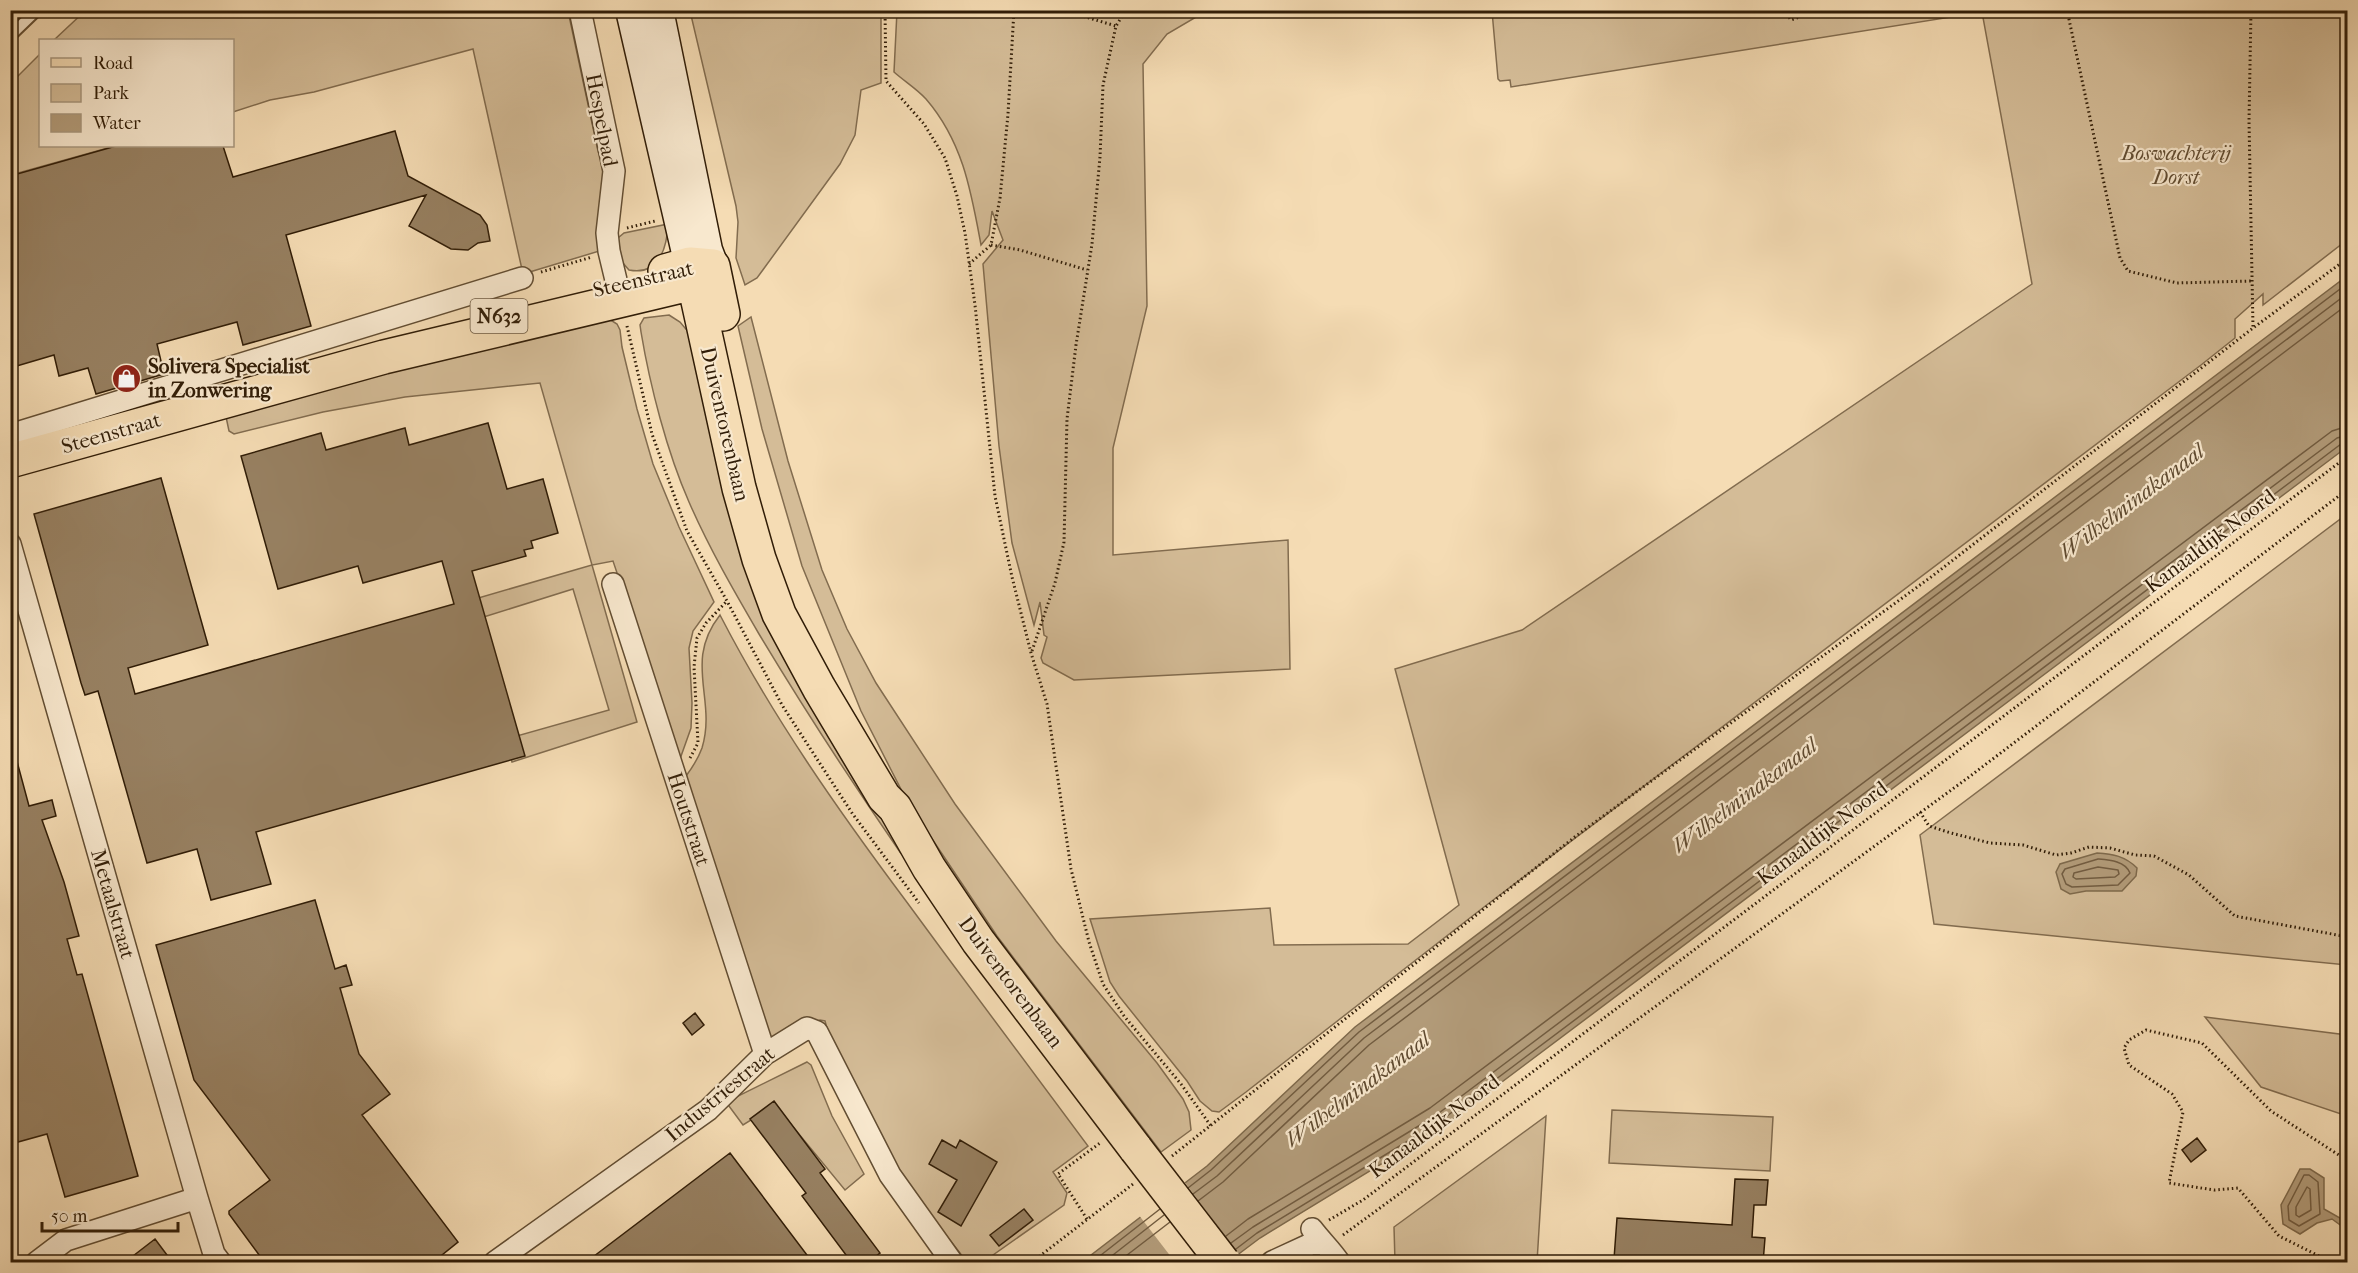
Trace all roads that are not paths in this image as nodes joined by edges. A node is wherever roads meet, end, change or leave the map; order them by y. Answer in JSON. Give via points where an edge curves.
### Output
{"nodes":[{"id":1,"x":37,"y":10,"type":"edge"},
{"id":2,"x":580,"y":10,"type":"edge"},
{"id":3,"x":631,"y":10,"type":"edge"},
{"id":4,"x":658,"y":10,"type":"edge"},
{"id":5,"x":10,"y":36,"type":"edge"},
{"id":6,"x":699,"y":271,"type":"junction"},
{"id":7,"x":522,"y":278,"type":"road end"},
{"id":8,"x":619,"y":292,"type":"junction"},
{"id":9,"x":184,"y":397,"type":"junction"},
{"id":10,"x":65,"y":432,"type":"junction"},
{"id":11,"x":10,"y":435,"type":"edge"},
{"id":12,"x":10,"y":462,"type":"edge"},
{"id":13,"x":10,"y":544,"type":"edge"},
{"id":14,"x":613,"y":584,"type":"dead end"},
{"id":15,"x":765,"y":1054,"type":"junction"},
{"id":16,"x":197,"y":1198,"type":"junction"},
{"id":17,"x":37,"y":1263,"type":"edge"},
{"id":18,"x":220,"y":1263,"type":"edge"},
{"id":19,"x":495,"y":1263,"type":"edge"},
{"id":20,"x":952,"y":1263,"type":"edge"},
{"id":21,"x":1223,"y":1263,"type":"edge"},
{"id":22,"x":1272,"y":1263,"type":"edge"},
{"id":23,"x":1339,"y":1263,"type":"edge"}],
"edges":[{"from":1,"to":5,"type":"lane"},
{"from":2,"to":8,"type":"street","name":"Hespelpad","via":[[614,171],[607,233]]},
{"from":3,"to":6,"type":"main road","name":"Duiventorenbaan"},
{"from":4,"to":6,"type":"main road","name":"Duiventorenbaan","via":[[703,230]]},
{"from":6,"to":8,"type":"main road","name":"Steenstraat","number":"N632"},
{"from":6,"to":21,"type":"main road","name":"Duiventorenbaan","bridge":true,"via":[[784,569],[826,664],[892,791],[895,808],[978,941]]},
{"from":7,"to":9,"type":"street","name":"Steenstraat"},
{"from":8,"to":9,"type":"main road","name":"Steenstraat","number":"N632","via":[[384,357]]},
{"from":9,"to":10,"type":"main road","name":"Steenstraat","number":"N632"},
{"from":10,"to":11,"type":"street","name":"Steenstraat"},
{"from":10,"to":12,"type":"main road","name":"Steenstraat","number":"N632"},
{"from":13,"to":16,"type":"street","name":"Metaalstraat"},
{"from":14,"to":15,"type":"street","name":"Houtstraat"},
{"from":15,"to":19,"type":"street","name":"Industriestraat","via":[[708,1110]]},
{"from":15,"to":20,"type":"street","name":"Industriestraat","via":[[807,1028],[817,1032],[890,1175]]},
{"from":16,"to":17,"type":"street","via":[[66,1240]]},
{"from":16,"to":18,"type":"street","name":"Metaalstraat"},
{"from":22,"to":23,"type":"street","via":[[1311,1244],[1317,1236]]}]}
